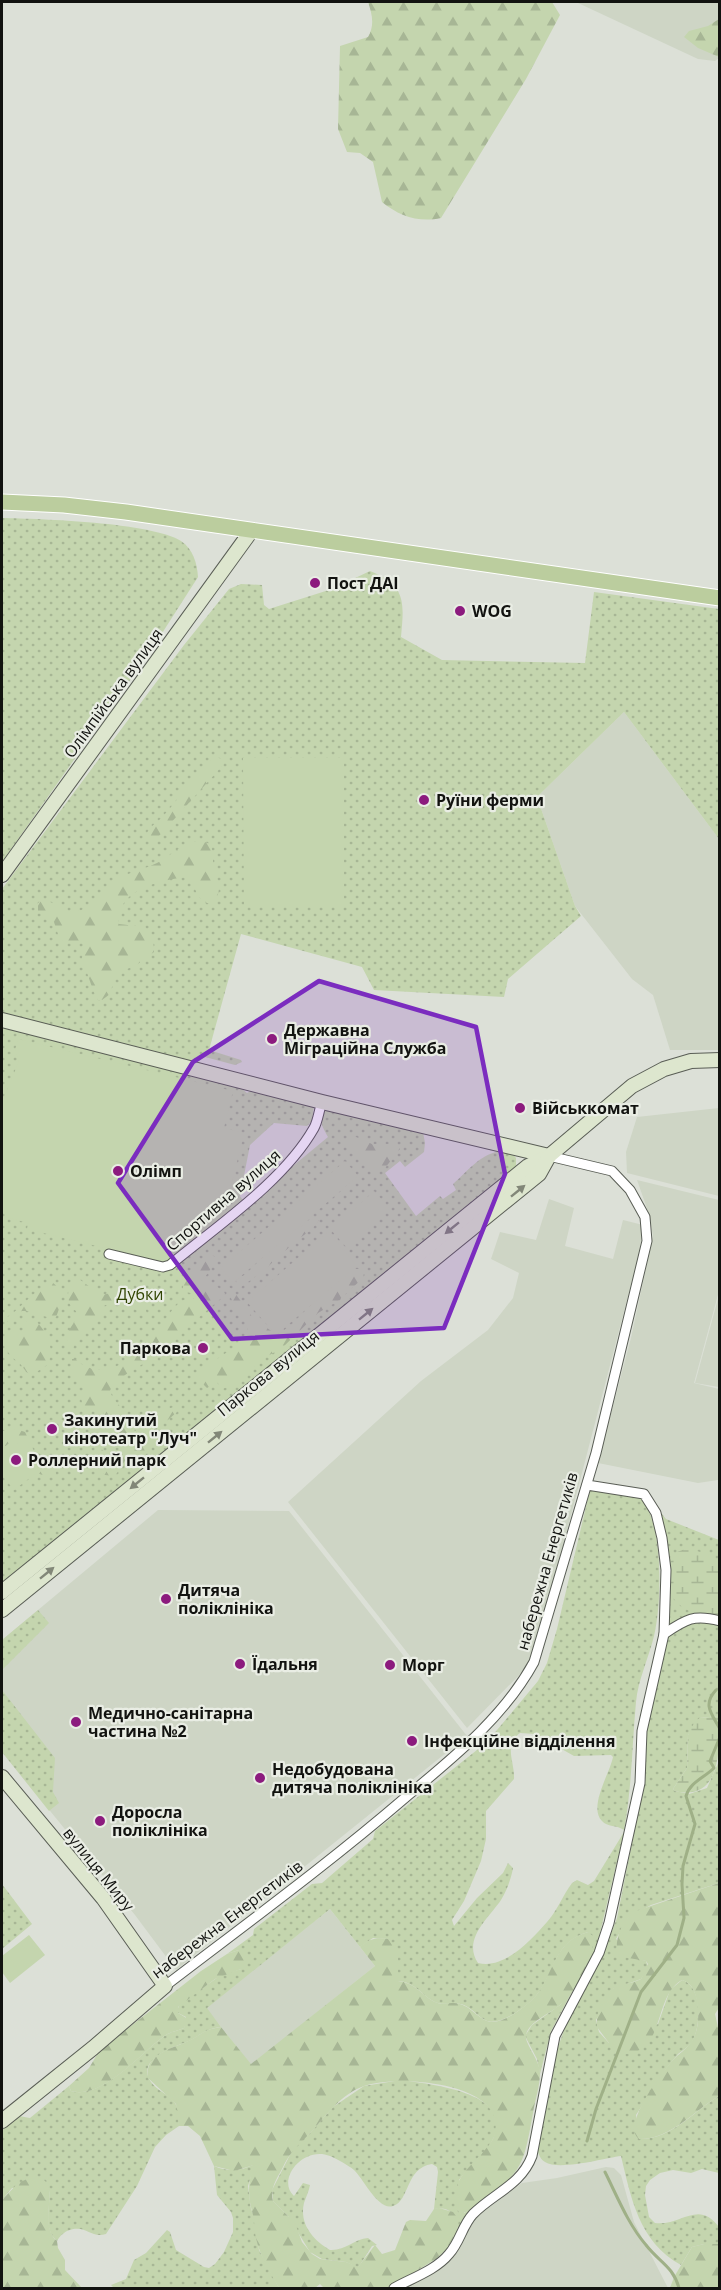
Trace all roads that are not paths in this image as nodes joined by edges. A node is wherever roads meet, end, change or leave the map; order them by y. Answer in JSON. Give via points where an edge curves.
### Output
{"nodes":[{"id":1,"x":2,"y":502,"type":"edge"},
{"id":2,"x":252,"y":530,"type":"junction"},
{"id":3,"x":720,"y":598,"type":"edge"},
{"id":4,"x":2,"y":875,"type":"edge"},
{"id":5,"x":2,"y":1020,"type":"edge"},
{"id":6,"x":720,"y":1060,"type":"edge"},
{"id":7,"x":322,"y":1102,"type":"junction"},
{"id":8,"x":549,"y":1156,"type":"junction"},
{"id":9,"x":109,"y":1254,"type":"dead end"},
{"id":10,"x":587,"y":1485,"type":"junction"},
{"id":11,"x":2,"y":1592,"type":"edge"},
{"id":12,"x":2,"y":1610,"type":"edge"},
{"id":13,"x":720,"y":1621,"type":"edge"},
{"id":14,"x":664,"y":1634,"type":"junction"},
{"id":15,"x":2,"y":1777,"type":"edge"},
{"id":16,"x":165,"y":1986,"type":"junction"},
{"id":17,"x":2,"y":2121,"type":"edge"},
{"id":18,"x":394,"y":2289,"type":"edge"}],
"edges":[{"from":1,"to":2,"type":"main road","via":[[91,507]]},
{"from":2,"to":3,"type":"main road"},
{"from":2,"to":4,"type":"street","name":"Олімпійська вулиця"},
{"from":5,"to":7,"type":"street"},
{"from":6,"to":8,"type":"street","via":[[691,1061],[664,1069],[632,1086]]},
{"from":7,"to":8,"type":"street"},
{"from":7,"to":9,"type":"street","name":"Спортивна вулиця","via":[[316,1126],[293,1160],[170,1265],[163,1267]]},
{"from":8,"to":10,"type":"street","name":"набережна Енергетиків","via":[[612,1171],[630,1190],[645,1217],[647,1241]]},
{"from":8,"to":11,"type":"street","name":"Паркова вулиця","one_way":true,"via":[[528,1166]]},
{"from":12,"to":8,"type":"street","name":"Паркова вулиця","one_way":true,"via":[[539,1174]]},
{"from":10,"to":14,"type":"street","via":[[644,1494],[650,1502],[661,1532],[666,1570]]},
{"from":10,"to":16,"type":"street","name":"набережна Енергетиків","via":[[544,1635],[524,1681],[462,1750],[312,1875]]},
{"from":13,"to":14,"type":"street","via":[[694,1617]]},
{"from":14,"to":18,"type":"street","via":[[642,1731],[640,1784],[609,1923],[599,1953],[555,2037],[529,2163],[516,2182],[472,2215],[450,2254]]},
{"from":15,"to":16,"type":"street","name":"вулиця Миру","via":[[103,1898]]},
{"from":16,"to":17,"type":"street","name":"набережна Енергетиків"}]}
